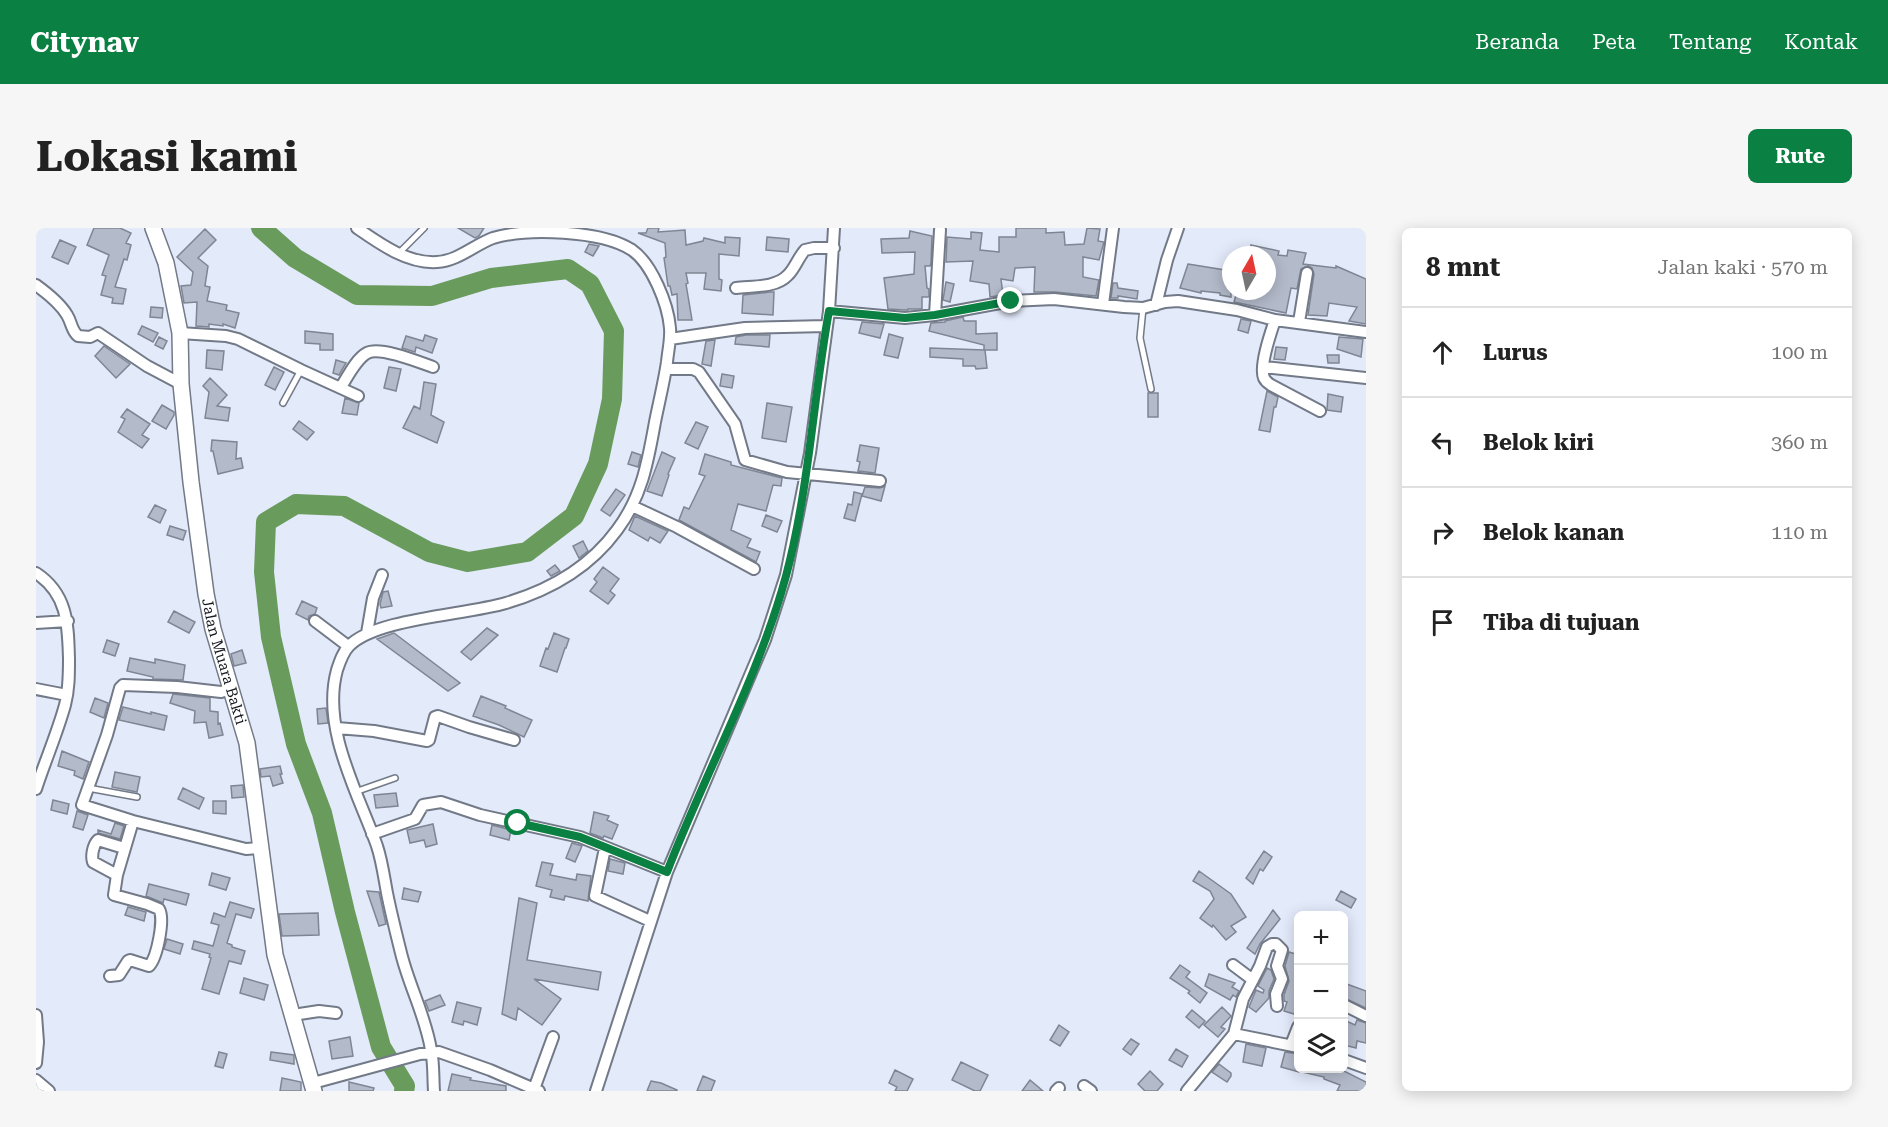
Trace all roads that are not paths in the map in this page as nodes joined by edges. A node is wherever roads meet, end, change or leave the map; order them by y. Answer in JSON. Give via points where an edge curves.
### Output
{"nodes":[{"id":1,"x":153,"y":228,"type":"edge"},
{"id":2,"x":357,"y":228,"type":"edge"},
{"id":3,"x":423,"y":228,"type":"edge"},
{"id":4,"x":834,"y":228,"type":"edge"},
{"id":5,"x":1113,"y":228,"type":"edge"},
{"id":6,"x":1178,"y":228,"type":"edge"},
{"id":7,"x":940,"y":230,"type":"dead end"},
{"id":8,"x":509,"y":231,"type":"edge"},
{"id":9,"x":834,"y":249,"type":"junction"},
{"id":10,"x":399,"y":253,"type":"junction"},
{"id":11,"x":1306,"y":273,"type":"dead end"},
{"id":12,"x":36,"y":285,"type":"edge"},
{"id":13,"x":736,"y":288,"type":"dead end"},
{"id":14,"x":1103,"y":304,"type":"junction"},
{"id":15,"x":1156,"y":305,"type":"junction"},
{"id":16,"x":1143,"y":308,"type":"junction"},
{"id":17,"x":829,"y":311,"type":"junction"},
{"id":18,"x":935,"y":315,"type":"junction"},
{"id":19,"x":1275,"y":320,"type":"junction"},
{"id":20,"x":1299,"y":322,"type":"junction"},
{"id":21,"x":826,"y":326,"type":"junction"},
{"id":22,"x":1366,"y":332,"type":"edge"},
{"id":23,"x":180,"y":333,"type":"junction"},
{"id":24,"x":670,"y":339,"type":"junction"},
{"id":25,"x":433,"y":367,"type":"dead end"},
{"id":26,"x":1264,"y":367,"type":"junction"},
{"id":27,"x":666,"y":369,"type":"junction"},
{"id":28,"x":301,"y":370,"type":"junction"},
{"id":29,"x":1366,"y":378,"type":"edge"},
{"id":30,"x":182,"y":384,"type":"junction"},
{"id":31,"x":340,"y":387,"type":"junction"},
{"id":32,"x":1151,"y":388,"type":"dead end"},
{"id":33,"x":358,"y":396,"type":"dead end"},
{"id":34,"x":283,"y":403,"type":"dead end"},
{"id":35,"x":1320,"y":411,"type":"dead end"},
{"id":36,"x":806,"y":473,"type":"junction"},
{"id":37,"x":880,"y":481,"type":"dead end"},
{"id":38,"x":632,"y":506,"type":"junction"},
{"id":39,"x":754,"y":569,"type":"dead end"},
{"id":40,"x":36,"y":573,"type":"edge"},
{"id":41,"x":382,"y":574,"type":"dead end"},
{"id":42,"x":68,"y":621,"type":"junction"},
{"id":43,"x":315,"y":621,"type":"dead end"},
{"id":44,"x":36,"y":623,"type":"edge"},
{"id":45,"x":367,"y":633,"type":"junction"},
{"id":46,"x":348,"y":646,"type":"junction"},
{"id":47,"x":36,"y":689,"type":"edge"},
{"id":48,"x":231,"y":689,"type":"junction"},
{"id":49,"x":67,"y":695,"type":"junction"},
{"id":50,"x":337,"y":728,"type":"junction"},
{"id":51,"x":514,"y":741,"type":"dead end"},
{"id":52,"x":394,"y":778,"type":"dead end"},
{"id":53,"x":88,"y":788,"type":"junction"},
{"id":54,"x":36,"y":789,"type":"edge"},
{"id":55,"x":355,"y":792,"type":"junction"},
{"id":56,"x":136,"y":797,"type":"dead end"},
{"id":57,"x":133,"y":821,"type":"junction"},
{"id":58,"x":372,"y":834,"type":"junction"},
{"id":59,"x":124,"y":848,"type":"junction"},
{"id":60,"x":261,"y":848,"type":"junction"},
{"id":61,"x":605,"y":848,"type":"junction"},
{"id":62,"x":667,"y":872,"type":"junction"},
{"id":63,"x":117,"y":875,"type":"junction"},
{"id":64,"x":650,"y":921,"type":"junction"},
{"id":65,"x":1233,"y":964,"type":"dead end"},
{"id":66,"x":110,"y":976,"type":"dead end"},
{"id":67,"x":1253,"y":980,"type":"junction"},
{"id":68,"x":1277,"y":1006,"type":"dead end"},
{"id":69,"x":1348,"y":1007,"type":"edge"},
{"id":70,"x":336,"y":1013,"type":"dead end"},
{"id":71,"x":36,"y":1015,"type":"edge"},
{"id":72,"x":293,"y":1015,"type":"junction"},
{"id":73,"x":1366,"y":1016,"type":"edge"},
{"id":74,"x":1234,"y":1034,"type":"junction"},
{"id":75,"x":553,"y":1037,"type":"dead end"},
{"id":76,"x":1294,"y":1046,"type":"edge"},
{"id":77,"x":432,"y":1052,"type":"junction"},
{"id":78,"x":1348,"y":1061,"type":"edge"},
{"id":79,"x":36,"y":1064,"type":"edge"},
{"id":80,"x":1366,"y":1068,"type":"edge"},
{"id":81,"x":36,"y":1080,"type":"edge"},
{"id":82,"x":314,"y":1087,"type":"edge"},
{"id":83,"x":518,"y":1087,"type":"edge"},
{"id":84,"x":537,"y":1090,"type":"edge"},
{"id":85,"x":49,"y":1091,"type":"edge"},
{"id":86,"x":434,"y":1091,"type":"edge"},
{"id":87,"x":596,"y":1091,"type":"edge"},
{"id":88,"x":1187,"y":1091,"type":"edge"}],
"edges":[{"from":1,"to":23,"type":"main road","name":"Jalan Muara Bakti","via":[[166,262]]},
{"from":2,"to":10,"type":"street"},
{"from":3,"to":10,"type":"lane"},
{"from":4,"to":9,"type":"street"},
{"from":5,"to":14,"type":"street"},
{"from":6,"to":15,"type":"street"},
{"from":7,"to":18,"type":"street"},
{"from":8,"to":10,"type":"street","via":[[454,259],[420,261]]},
{"from":8,"to":24,"type":"street","via":[[575,234],[606,239],[630,249],[645,261],[654,276],[669,318]]},
{"from":9,"to":13,"type":"street","via":[[805,250],[778,282]]},
{"from":9,"to":17,"type":"street"},
{"from":11,"to":20,"type":"street"},
{"from":12,"to":30,"type":"street","via":[[68,316],[78,336],[98,333]]},
{"from":14,"to":16,"type":"street"},
{"from":14,"to":18,"type":"street","via":[[1054,299],[1011,301]]},
{"from":15,"to":16,"type":"street"},
{"from":15,"to":19,"type":"street","via":[[1197,304]]},
{"from":16,"to":32,"type":"lane","via":[[1139,333]]},
{"from":17,"to":18,"type":"street","via":[[899,318]]},
{"from":17,"to":21,"type":"street"},
{"from":19,"to":20,"type":"street"},
{"from":19,"to":26,"type":"street"},
{"from":20,"to":22,"type":"street"},
{"from":21,"to":24,"type":"street","via":[[745,328]]},
{"from":21,"to":36,"type":"street"},
{"from":23,"to":28,"type":"street","via":[[238,339]]},
{"from":23,"to":30,"type":"main road","name":"Jalan Muara Bakti"},
{"from":24,"to":27,"type":"street"},
{"from":25,"to":31,"type":"street","via":[[374,351],[362,357]]},
{"from":26,"to":29,"type":"street"},
{"from":26,"to":35,"type":"street","via":[[1266,381]]},
{"from":27,"to":36,"type":"street","via":[[699,372],[735,424],[745,460]]},
{"from":27,"to":38,"type":"street","via":[[650,451]]},
{"from":28,"to":31,"type":"street"},
{"from":28,"to":34,"type":"lane"},
{"from":30,"to":48,"type":"main road","name":"Jalan Muara Bakti","via":[[201,564],[213,629]]},
{"from":31,"to":33,"type":"street"},
{"from":36,"to":37,"type":"street"},
{"from":36,"to":62,"type":"street","via":[[778,602]]},
{"from":38,"to":39,"type":"street"},
{"from":38,"to":45,"type":"street","via":[[605,545],[557,583],[504,604]]},
{"from":40,"to":42,"type":"street","via":[[53,590]]},
{"from":41,"to":45,"type":"street"},
{"from":42,"to":44,"type":"street"},
{"from":42,"to":49,"type":"street"},
{"from":43,"to":46,"type":"street"},
{"from":45,"to":46,"type":"street"},
{"from":46,"to":50,"type":"street","via":[[335,677]]},
{"from":47,"to":49,"type":"street"},
{"from":48,"to":53,"type":"street","via":[[221,692],[123,685]]},
{"from":48,"to":60,"type":"main road","name":"Jalan Muara Bakti","via":[[247,743]]},
{"from":49,"to":54,"type":"street"},
{"from":50,"to":51,"type":"street","via":[[427,741],[438,716]]},
{"from":50,"to":55,"type":"street"},
{"from":52,"to":55,"type":"lane"},
{"from":53,"to":56,"type":"lane"},
{"from":53,"to":57,"type":"street","via":[[84,807]]},
{"from":55,"to":58,"type":"street"},
{"from":57,"to":59,"type":"street"},
{"from":57,"to":60,"type":"street","via":[[246,849]]},
{"from":58,"to":61,"type":"street","via":[[416,819],[423,806],[436,801],[580,837]]},
{"from":58,"to":77,"type":"street","via":[[403,960]]},
{"from":59,"to":63,"type":"street"},
{"from":59,"to":63,"type":"street","via":[[98,840],[92,856],[93,862]]},
{"from":60,"to":72,"type":"main road","name":"Jalan Muara Bakti","via":[[275,955]]},
{"from":61,"to":62,"type":"street"},
{"from":61,"to":64,"type":"street","via":[[595,896]]},
{"from":62,"to":64,"type":"street"},
{"from":63,"to":66,"type":"street","via":[[114,895],[159,909],[162,916],[151,965],[130,960],[119,975]]},
{"from":64,"to":87,"type":"street"},
{"from":65,"to":67,"type":"street"},
{"from":67,"to":68,"type":"street","via":[[1269,945],[1280,947],[1277,966],[1282,979],[1276,994]]},
{"from":67,"to":74,"type":"street","via":[[1240,1006]]},
{"from":69,"to":73,"type":"street"},
{"from":70,"to":72,"type":"street"},
{"from":71,"to":79,"type":"street"},
{"from":72,"to":82,"type":"main road","name":"Jalan Muara Bakti"},
{"from":74,"to":76,"type":"street"},
{"from":74,"to":88,"type":"street"},
{"from":75,"to":84,"type":"street"},
{"from":77,"to":82,"type":"street"},
{"from":77,"to":83,"type":"street","via":[[446,1054]]},
{"from":77,"to":86,"type":"street"},
{"from":78,"to":80,"type":"street"},
{"from":81,"to":85,"type":"street"},
{"from":83,"to":84,"type":"street"}]}
